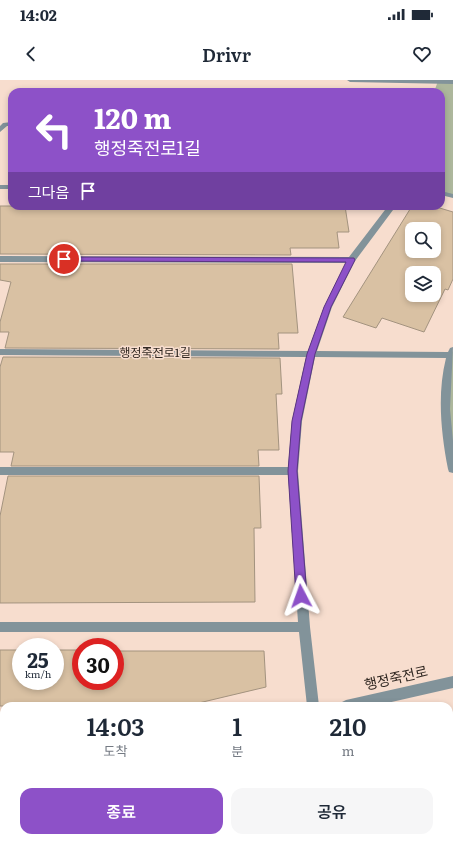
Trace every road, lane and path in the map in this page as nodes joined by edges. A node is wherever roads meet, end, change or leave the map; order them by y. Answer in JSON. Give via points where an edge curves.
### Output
{"nodes":[{"id":1,"x":350,"y":80,"type":"edge"},
{"id":2,"x":453,"y":82,"type":"edge"},
{"id":3,"x":8,"y":124,"type":"edge"},
{"id":4,"x":0,"y":130,"type":"edge"},
{"id":5,"x":389,"y":210,"type":"edge"},
{"id":6,"x":0,"y":259,"type":"edge"},
{"id":7,"x":351,"y":260,"type":"junction"},
{"id":8,"x":0,"y":352,"type":"edge"},
{"id":9,"x":452,"y":353,"type":"edge"},
{"id":10,"x":311,"y":354,"type":"junction"},
{"id":11,"x":453,"y":469,"type":"edge"},
{"id":12,"x":0,"y":471,"type":"edge"},
{"id":13,"x":293,"y":471,"type":"junction"},
{"id":14,"x":0,"y":626,"type":"edge"},
{"id":15,"x":304,"y":627,"type":"junction"},
{"id":16,"x":453,"y":682,"type":"edge"},
{"id":17,"x":313,"y":702,"type":"edge"},
{"id":18,"x":364,"y":702,"type":"edge"}],
"edges":[{"from":1,"to":2,"type":"street"},
{"from":3,"to":4,"type":"street"},
{"from":5,"to":7,"type":"street"},
{"from":6,"to":7,"type":"street"},
{"from":7,"to":10,"type":"street","via":[[328,307]]},
{"from":8,"to":10,"type":"street","name":"행정죽전로1길"},
{"from":9,"to":10,"type":"street","name":"행정죽전로1길"},
{"from":9,"to":11,"type":"street","via":[[446,387],[446,421]]},
{"from":10,"to":13,"type":"street","via":[[297,421]]},
{"from":12,"to":13,"type":"street"},
{"from":13,"to":15,"type":"street"},
{"from":14,"to":15,"type":"street"},
{"from":15,"to":17,"type":"street"},
{"from":16,"to":18,"type":"street","name":"행정죽전로"}]}
